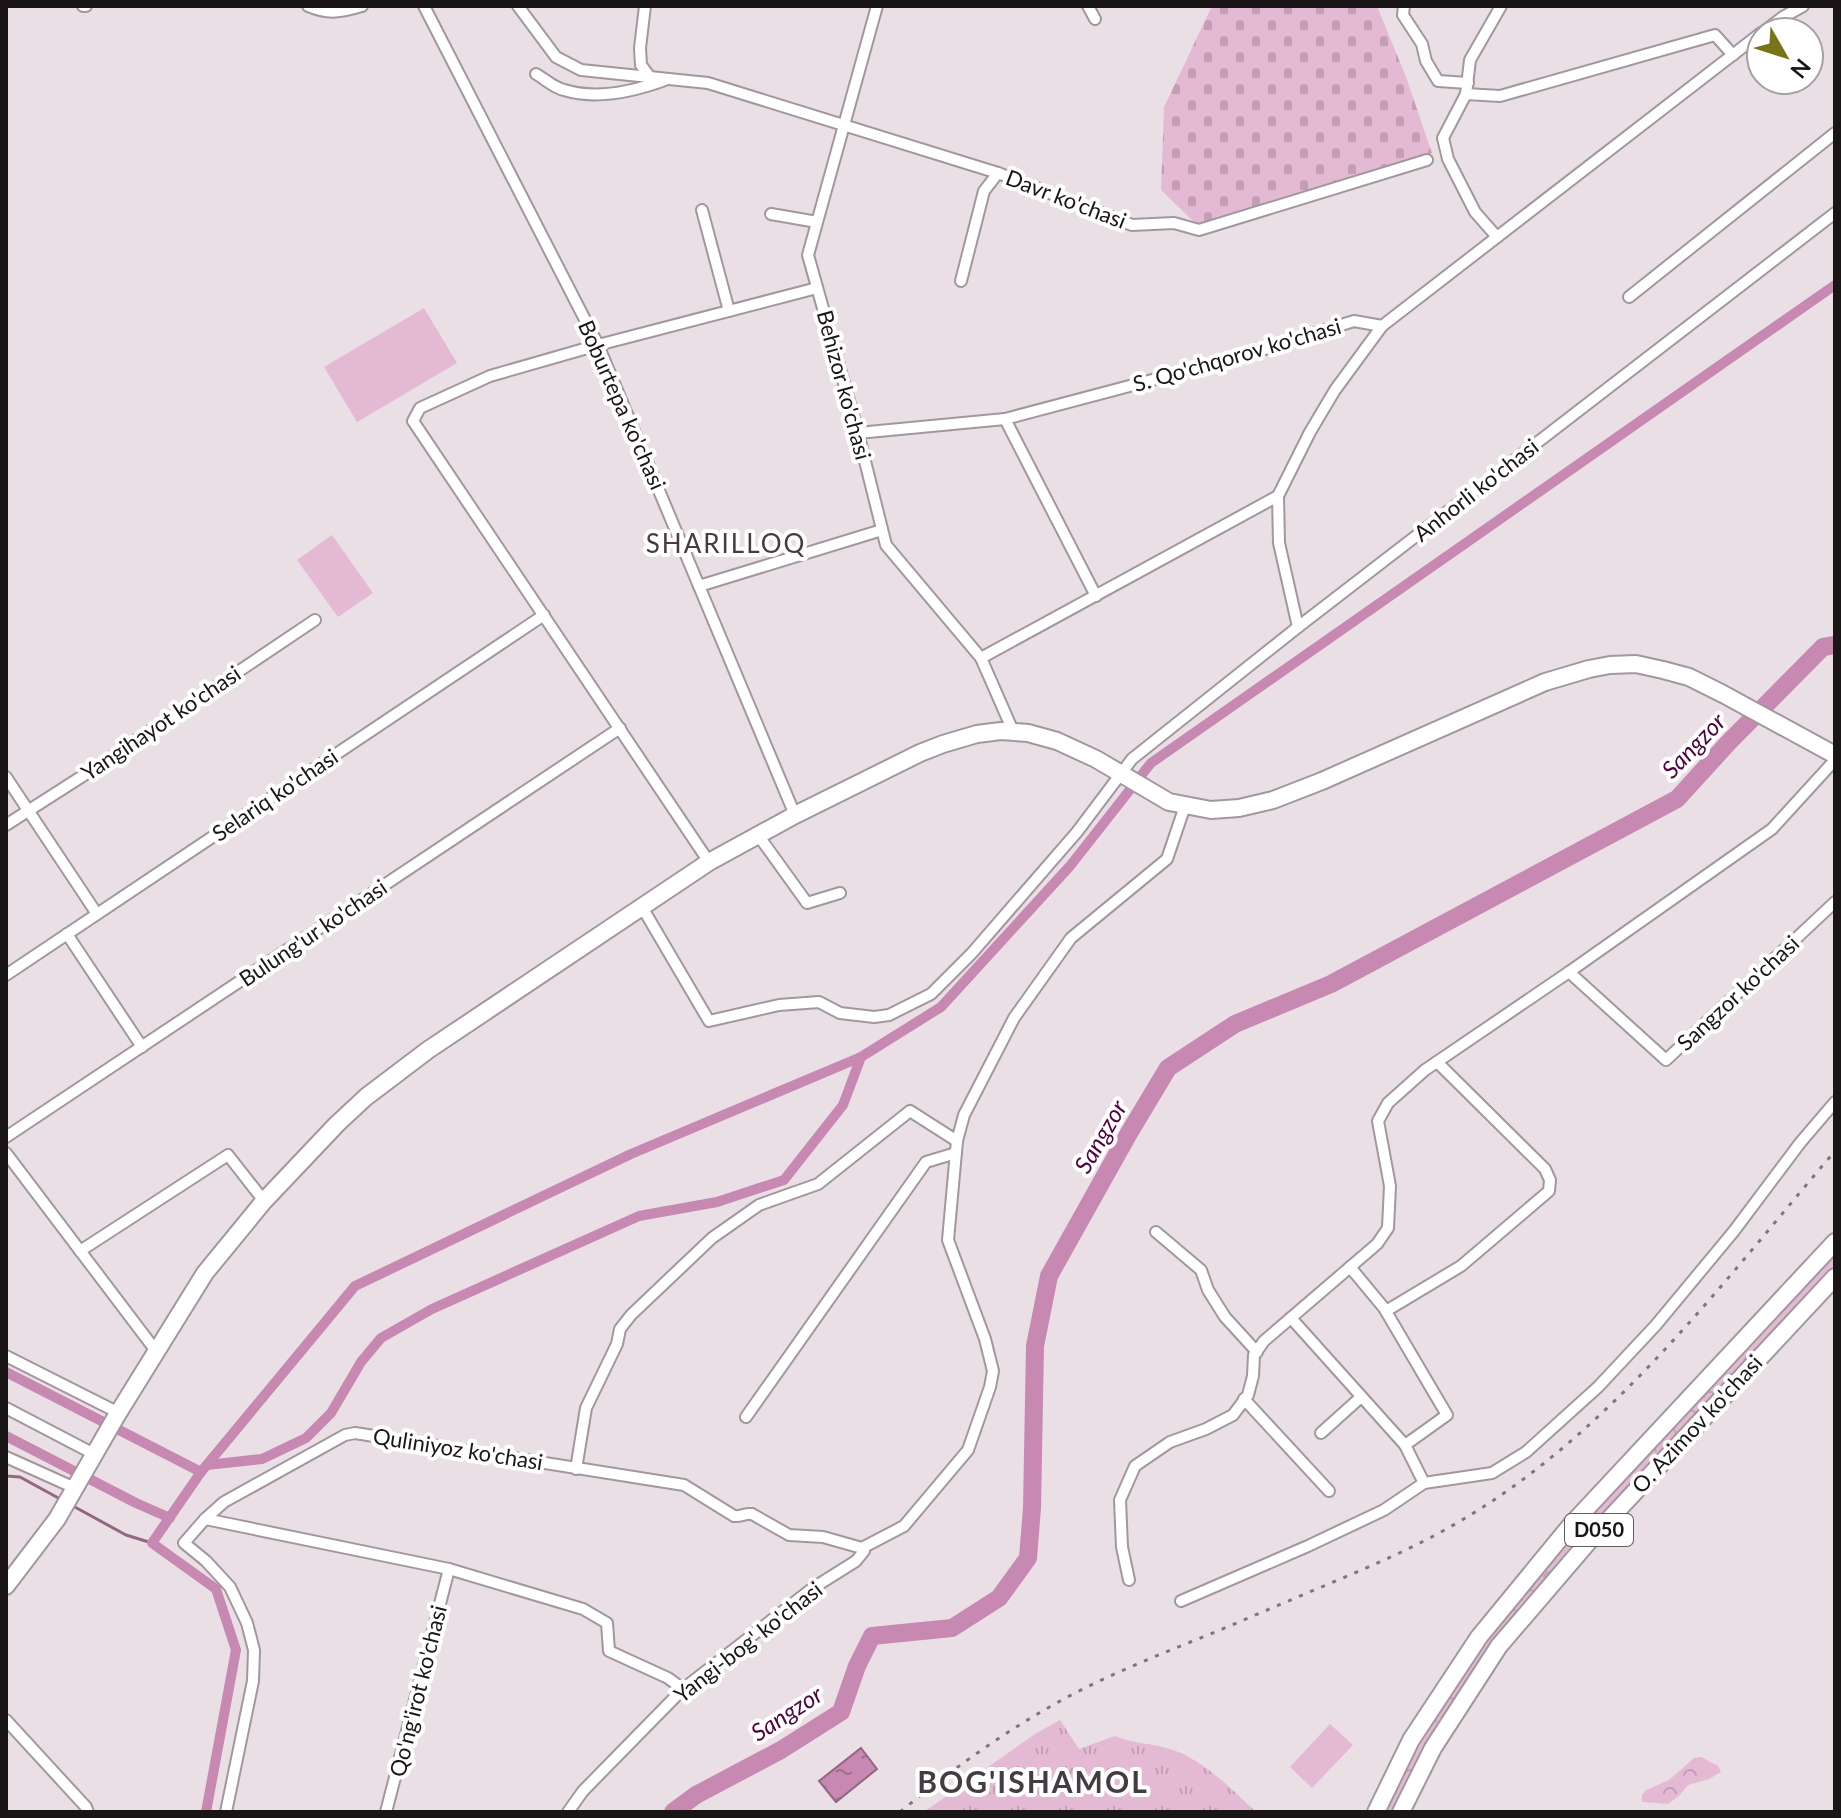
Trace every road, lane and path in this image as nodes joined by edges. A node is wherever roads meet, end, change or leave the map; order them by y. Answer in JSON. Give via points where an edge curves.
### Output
{"nodes":[{"id":1,"x":308,"y":6,"type":"edge"},
{"id":2,"x":362,"y":6,"type":"edge"},
{"id":3,"x":424,"y":6,"type":"edge"},
{"id":4,"x":518,"y":6,"type":"edge"},
{"id":5,"x":645,"y":6,"type":"edge"},
{"id":6,"x":877,"y":6,"type":"edge"},
{"id":7,"x":1088,"y":6,"type":"edge"},
{"id":8,"x":1404,"y":6,"type":"edge"},
{"id":9,"x":1501,"y":6,"type":"edge"},
{"id":10,"x":1803,"y":6,"type":"edge"},
{"id":11,"x":1785,"y":16,"type":"edge"},
{"id":12,"x":1095,"y":19,"type":"dead end"},
{"id":13,"x":1745,"y":46,"type":"edge"},
{"id":14,"x":1733,"y":55,"type":"junction"},
{"id":15,"x":536,"y":74,"type":"dead end"},
{"id":16,"x":650,"y":77,"type":"junction"},
{"id":17,"x":667,"y":79,"type":"junction"},
{"id":18,"x":1467,"y":89,"type":"junction"},
{"id":19,"x":844,"y":126,"type":"junction"},
{"id":20,"x":1835,"y":133,"type":"edge"},
{"id":21,"x":1427,"y":160,"type":"dead end"},
{"id":22,"x":998,"y":173,"type":"junction"},
{"id":23,"x":702,"y":210,"type":"dead end"},
{"id":24,"x":1835,"y":213,"type":"edge"},
{"id":25,"x":771,"y":214,"type":"dead end"},
{"id":26,"x":817,"y":222,"type":"junction"},
{"id":27,"x":1497,"y":237,"type":"junction"},
{"id":28,"x":961,"y":281,"type":"dead end"},
{"id":29,"x":817,"y":288,"type":"junction"},
{"id":30,"x":1629,"y":297,"type":"dead end"},
{"id":31,"x":729,"y":311,"type":"junction"},
{"id":32,"x":1382,"y":326,"type":"junction"},
{"id":33,"x":598,"y":345,"type":"junction"},
{"id":34,"x":1005,"y":419,"type":"junction"},
{"id":35,"x":858,"y":433,"type":"junction"},
{"id":36,"x":1278,"y":496,"type":"junction"},
{"id":37,"x":882,"y":530,"type":"junction"},
{"id":38,"x":699,"y":586,"type":"junction"},
{"id":39,"x":1096,"y":596,"type":"junction"},
{"id":40,"x":544,"y":615,"type":"junction"},
{"id":41,"x":315,"y":620,"type":"dead end"},
{"id":42,"x":1298,"y":627,"type":"junction"},
{"id":43,"x":981,"y":658,"type":"junction"},
{"id":44,"x":620,"y":728,"type":"junction"},
{"id":45,"x":1013,"y":731,"type":"junction"},
{"id":46,"x":1835,"y":758,"type":"edge"},
{"id":47,"x":1122,"y":772,"type":"junction"},
{"id":48,"x":6,"y":777,"type":"edge"},
{"id":49,"x":1185,"y":806,"type":"junction"},
{"id":50,"x":28,"y":811,"type":"junction"},
{"id":51,"x":795,"y":815,"type":"junction"},
{"id":52,"x":6,"y":825,"type":"edge"},
{"id":53,"x":758,"y":835,"type":"junction"},
{"id":54,"x":709,"y":862,"type":"junction"},
{"id":55,"x":840,"y":893,"type":"dead end"},
{"id":56,"x":1835,"y":902,"type":"edge"},
{"id":57,"x":642,"y":907,"type":"junction"},
{"id":58,"x":97,"y":914,"type":"junction"},
{"id":59,"x":67,"y":934,"type":"junction"},
{"id":60,"x":1569,"y":972,"type":"junction"},
{"id":61,"x":6,"y":975,"type":"edge"},
{"id":62,"x":142,"y":1047,"type":"junction"},
{"id":63,"x":1437,"y":1062,"type":"junction"},
{"id":64,"x":1835,"y":1102,"type":"edge"},
{"id":65,"x":6,"y":1137,"type":"edge"},
{"id":66,"x":957,"y":1141,"type":"junction"},
{"id":67,"x":6,"y":1153,"type":"edge"},
{"id":68,"x":956,"y":1153,"type":"junction"},
{"id":69,"x":264,"y":1201,"type":"junction"},
{"id":70,"x":1156,"y":1232,"type":"dead end"},
{"id":71,"x":1835,"y":1242,"type":"edge"},
{"id":72,"x":80,"y":1251,"type":"junction"},
{"id":73,"x":1350,"y":1267,"type":"junction"},
{"id":74,"x":1835,"y":1277,"type":"edge"},
{"id":75,"x":1386,"y":1311,"type":"junction"},
{"id":76,"x":1291,"y":1318,"type":"junction"},
{"id":77,"x":156,"y":1351,"type":"junction"},
{"id":78,"x":1257,"y":1352,"type":"junction"},
{"id":79,"x":6,"y":1356,"type":"edge"},
{"id":80,"x":1361,"y":1397,"type":"junction"},
{"id":81,"x":1244,"y":1399,"type":"junction"},
{"id":82,"x":6,"y":1408,"type":"edge"},
{"id":83,"x":118,"y":1414,"type":"junction"},
{"id":84,"x":746,"y":1417,"type":"dead end"},
{"id":85,"x":1321,"y":1433,"type":"dead end"},
{"id":86,"x":1405,"y":1445,"type":"junction"},
{"id":87,"x":95,"y":1453,"type":"junction"},
{"id":88,"x":6,"y":1457,"type":"edge"},
{"id":89,"x":576,"y":1469,"type":"junction"},
{"id":90,"x":1424,"y":1483,"type":"junction"},
{"id":91,"x":1329,"y":1491,"type":"dead end"},
{"id":92,"x":71,"y":1494,"type":"junction"},
{"id":93,"x":205,"y":1519,"type":"junction"},
{"id":94,"x":1571,"y":1525,"type":"junction"},
{"id":95,"x":1589,"y":1541,"type":"junction"},
{"id":96,"x":862,"y":1548,"type":"junction"},
{"id":97,"x":449,"y":1569,"type":"junction"},
{"id":98,"x":1129,"y":1580,"type":"dead end"},
{"id":99,"x":6,"y":1586,"type":"edge"},
{"id":100,"x":1181,"y":1601,"type":"dead end"},
{"id":101,"x":683,"y":1689,"type":"junction"},
{"id":102,"x":6,"y":1720,"type":"edge"},
{"id":103,"x":88,"y":1812,"type":"edge"},
{"id":104,"x":226,"y":1812,"type":"edge"},
{"id":105,"x":386,"y":1812,"type":"edge"},
{"id":106,"x":568,"y":1812,"type":"edge"},
{"id":107,"x":1376,"y":1812,"type":"edge"},
{"id":108,"x":1401,"y":1812,"type":"edge"}],
"edges":[{"from":1,"to":2,"type":"street","via":[[321,12]]},
{"from":3,"to":33,"type":"street","name":"Boburtepa ko'chasi"},
{"from":4,"to":16,"type":"street","name":"Davr ko'chasi","via":[[556,57],[581,70]]},
{"from":5,"to":16,"type":"street","via":[[641,65]]},
{"from":6,"to":19,"type":"street","name":"Behizor ko'chasi"},
{"from":7,"to":12,"type":"street"},
{"from":8,"to":18,"type":"street","via":[[1403,15],[1438,81]]},
{"from":9,"to":18,"type":"street","via":[[1470,60]]},
{"from":10,"to":11,"type":"street"},
{"from":13,"to":14,"type":"street"},
{"from":14,"to":18,"type":"street","via":[[1715,35],[1500,96]]},
{"from":14,"to":27,"type":"street"},
{"from":15,"to":17,"type":"street","via":[[562,90],[583,93],[638,90]]},
{"from":16,"to":17,"type":"street","name":"Davr ko'chasi"},
{"from":17,"to":19,"type":"street","name":"Davr ko'chasi","via":[[708,83]]},
{"from":18,"to":27,"type":"street","via":[[1443,138],[1475,212]]},
{"from":19,"to":22,"type":"street","name":"Davr ko'chasi"},
{"from":19,"to":26,"type":"street","name":"Behizor ko'chasi"},
{"from":20,"to":30,"type":"street"},
{"from":21,"to":22,"type":"street","name":"Davr ko'chasi","via":[[1199,230],[1174,223],[1132,225]]},
{"from":22,"to":28,"type":"street","via":[[984,191]]},
{"from":23,"to":31,"type":"street"},
{"from":24,"to":42,"type":"street","name":"Anhorli ko'chasi"},
{"from":25,"to":26,"type":"street"},
{"from":26,"to":29,"type":"street","name":"Behizor ko'chasi","via":[[808,255]]},
{"from":27,"to":32,"type":"street"},
{"from":29,"to":31,"type":"street"},
{"from":29,"to":35,"type":"street","name":"Behizor ko'chasi"},
{"from":31,"to":33,"type":"street"},
{"from":32,"to":34,"type":"street","name":"S. Qo'chqorov ko'chasi","via":[[1354,321]]},
{"from":32,"to":36,"type":"street","via":[[1328,400]]},
{"from":33,"to":38,"type":"street","name":"Boburtepa ko'chasi"},
{"from":33,"to":40,"type":"street","via":[[490,376],[420,408],[413,421]]},
{"from":34,"to":35,"type":"street","name":"S. Qo'chqorov ko'chasi"},
{"from":34,"to":39,"type":"street"},
{"from":35,"to":37,"type":"street","name":"Behizor ko'chasi"},
{"from":36,"to":39,"type":"street"},
{"from":36,"to":42,"type":"street","via":[[1279,543]]},
{"from":37,"to":38,"type":"street"},
{"from":37,"to":43,"type":"street","name":"Behizor ko'chasi","via":[[886,545]]},
{"from":38,"to":51,"type":"street","name":"Boburtepa ko'chasi"},
{"from":39,"to":43,"type":"street"},
{"from":40,"to":44,"type":"street"},
{"from":40,"to":58,"type":"street","name":"Selariq ko'chasi"},
{"from":41,"to":50,"type":"street","name":"Yangihayot ko'chasi"},
{"from":42,"to":47,"type":"street","name":"Anhorli ko'chasi"},
{"from":43,"to":45,"type":"street","name":"Behizor ko'chasi"},
{"from":44,"to":54,"type":"street"},
{"from":44,"to":62,"type":"street","name":"Bulung'ur ko'chasi"},
{"from":45,"to":47,"type":"main road","via":[[1057,741]]},
{"from":45,"to":51,"type":"main road","via":[[943,744]]},
{"from":46,"to":49,"type":"main road","via":[[1689,677],[1623,664],[1589,669],[1524,691],[1289,794],[1239,808]]},
{"from":46,"to":60,"type":"street","via":[[1772,829]]},
{"from":47,"to":49,"type":"main road","via":[[1155,795]]},
{"from":47,"to":57,"type":"street","name":"Anhorli ko'chasi","via":[[972,953],[931,994],[889,1015],[840,1013],[819,1002],[709,1021]]},
{"from":48,"to":50,"type":"street"},
{"from":49,"to":66,"type":"street","name":"Yangi-bog' ko'chasi","via":[[1167,859],[1071,938],[1014,1018],[964,1115]]},
{"from":50,"to":52,"type":"street","name":"Yangihayot ko'chasi"},
{"from":50,"to":58,"type":"street"},
{"from":51,"to":53,"type":"main road"},
{"from":53,"to":54,"type":"main road"},
{"from":53,"to":55,"type":"street","via":[[807,903]]},
{"from":54,"to":57,"type":"main road"},
{"from":56,"to":60,"type":"street","name":"Sangzor ko'chasi","via":[[1666,1060]]},
{"from":57,"to":69,"type":"main road","via":[[396,1073],[327,1133]]},
{"from":58,"to":59,"type":"street","name":"Selariq ko'chasi"},
{"from":59,"to":61,"type":"street","name":"Selariq ko'chasi"},
{"from":59,"to":62,"type":"street"},
{"from":60,"to":63,"type":"street"},
{"from":62,"to":65,"type":"street","name":"Bulung'ur ko'chasi"},
{"from":63,"to":73,"type":"street","via":[[1388,1103],[1378,1121],[1390,1186],[1388,1228]]},
{"from":63,"to":75,"type":"street","via":[[1545,1169],[1549,1191],[1461,1266]]},
{"from":64,"to":90,"type":"street","via":[[1666,1313],[1598,1387],[1526,1452],[1492,1473]]},
{"from":66,"to":68,"type":"street","name":"Yangi-bog' ko'chasi"},
{"from":66,"to":89,"type":"street","via":[[910,1111],[818,1184],[759,1205],[712,1238],[620,1329],[586,1408]]},
{"from":67,"to":72,"type":"street"},
{"from":68,"to":84,"type":"street","via":[[926,1162]]},
{"from":68,"to":96,"type":"street","name":"Yangi-bog' ko'chasi","via":[[948,1240],[985,1339],[993,1371],[990,1387],[968,1450],[904,1526]]},
{"from":69,"to":72,"type":"street","via":[[228,1155]]},
{"from":69,"to":77,"type":"main road","via":[[205,1273]]},
{"from":70,"to":78,"type":"street","via":[[1201,1270],[1225,1317]]},
{"from":71,"to":94,"type":"main road","number":"D050"},
{"from":72,"to":77,"type":"street"},
{"from":73,"to":75,"type":"street"},
{"from":73,"to":76,"type":"street"},
{"from":74,"to":95,"type":"main road","name":"O. Azimov ko'chasi","number":"D050"},
{"from":75,"to":86,"type":"street","via":[[1447,1415]]},
{"from":76,"to":78,"type":"street"},
{"from":76,"to":80,"type":"street"},
{"from":77,"to":83,"type":"main road"},
{"from":78,"to":81,"type":"street"},
{"from":79,"to":83,"type":"street"},
{"from":80,"to":85,"type":"street"},
{"from":80,"to":86,"type":"street"},
{"from":81,"to":91,"type":"street"},
{"from":81,"to":98,"type":"street","via":[[1233,1415],[1170,1442],[1135,1466],[1120,1500]]},
{"from":82,"to":87,"type":"street"},
{"from":83,"to":87,"type":"main road"},
{"from":86,"to":90,"type":"street"},
{"from":87,"to":92,"type":"main road"},
{"from":88,"to":92,"type":"street"},
{"from":89,"to":93,"type":"street","name":"Quliniyoz ko'chasi","via":[[355,1433],[224,1502]]},
{"from":89,"to":96,"type":"street","name":"Quliniyoz ko'chasi","via":[[684,1485],[734,1516],[752,1514],[789,1535]]},
{"from":90,"to":100,"type":"street","via":[[1384,1510]]},
{"from":92,"to":99,"type":"main road"},
{"from":93,"to":97,"type":"street"},
{"from":93,"to":104,"type":"street","via":[[184,1543],[230,1587],[254,1650],[253,1681]]},
{"from":94,"to":95,"type":"main road","via":[[1587,1526]]},
{"from":94,"to":107,"type":"main road","number":"D050","via":[[1479,1637],[1411,1740]]},
{"from":95,"to":108,"type":"main road","name":"O. Azimov ko'chasi","number":"D050","via":[[1499,1646],[1433,1748]]},
{"from":96,"to":101,"type":"street","name":"Yangi-bog' ko'chasi","via":[[856,1561]]},
{"from":97,"to":101,"type":"street","via":[[595,1615],[609,1627],[609,1651]]},
{"from":97,"to":105,"type":"street","name":"Qo'ng'irot ko'chasi"},
{"from":101,"to":106,"type":"street","name":"Yangi-bog' ko'chasi"},
{"from":102,"to":103,"type":"street"}]}
